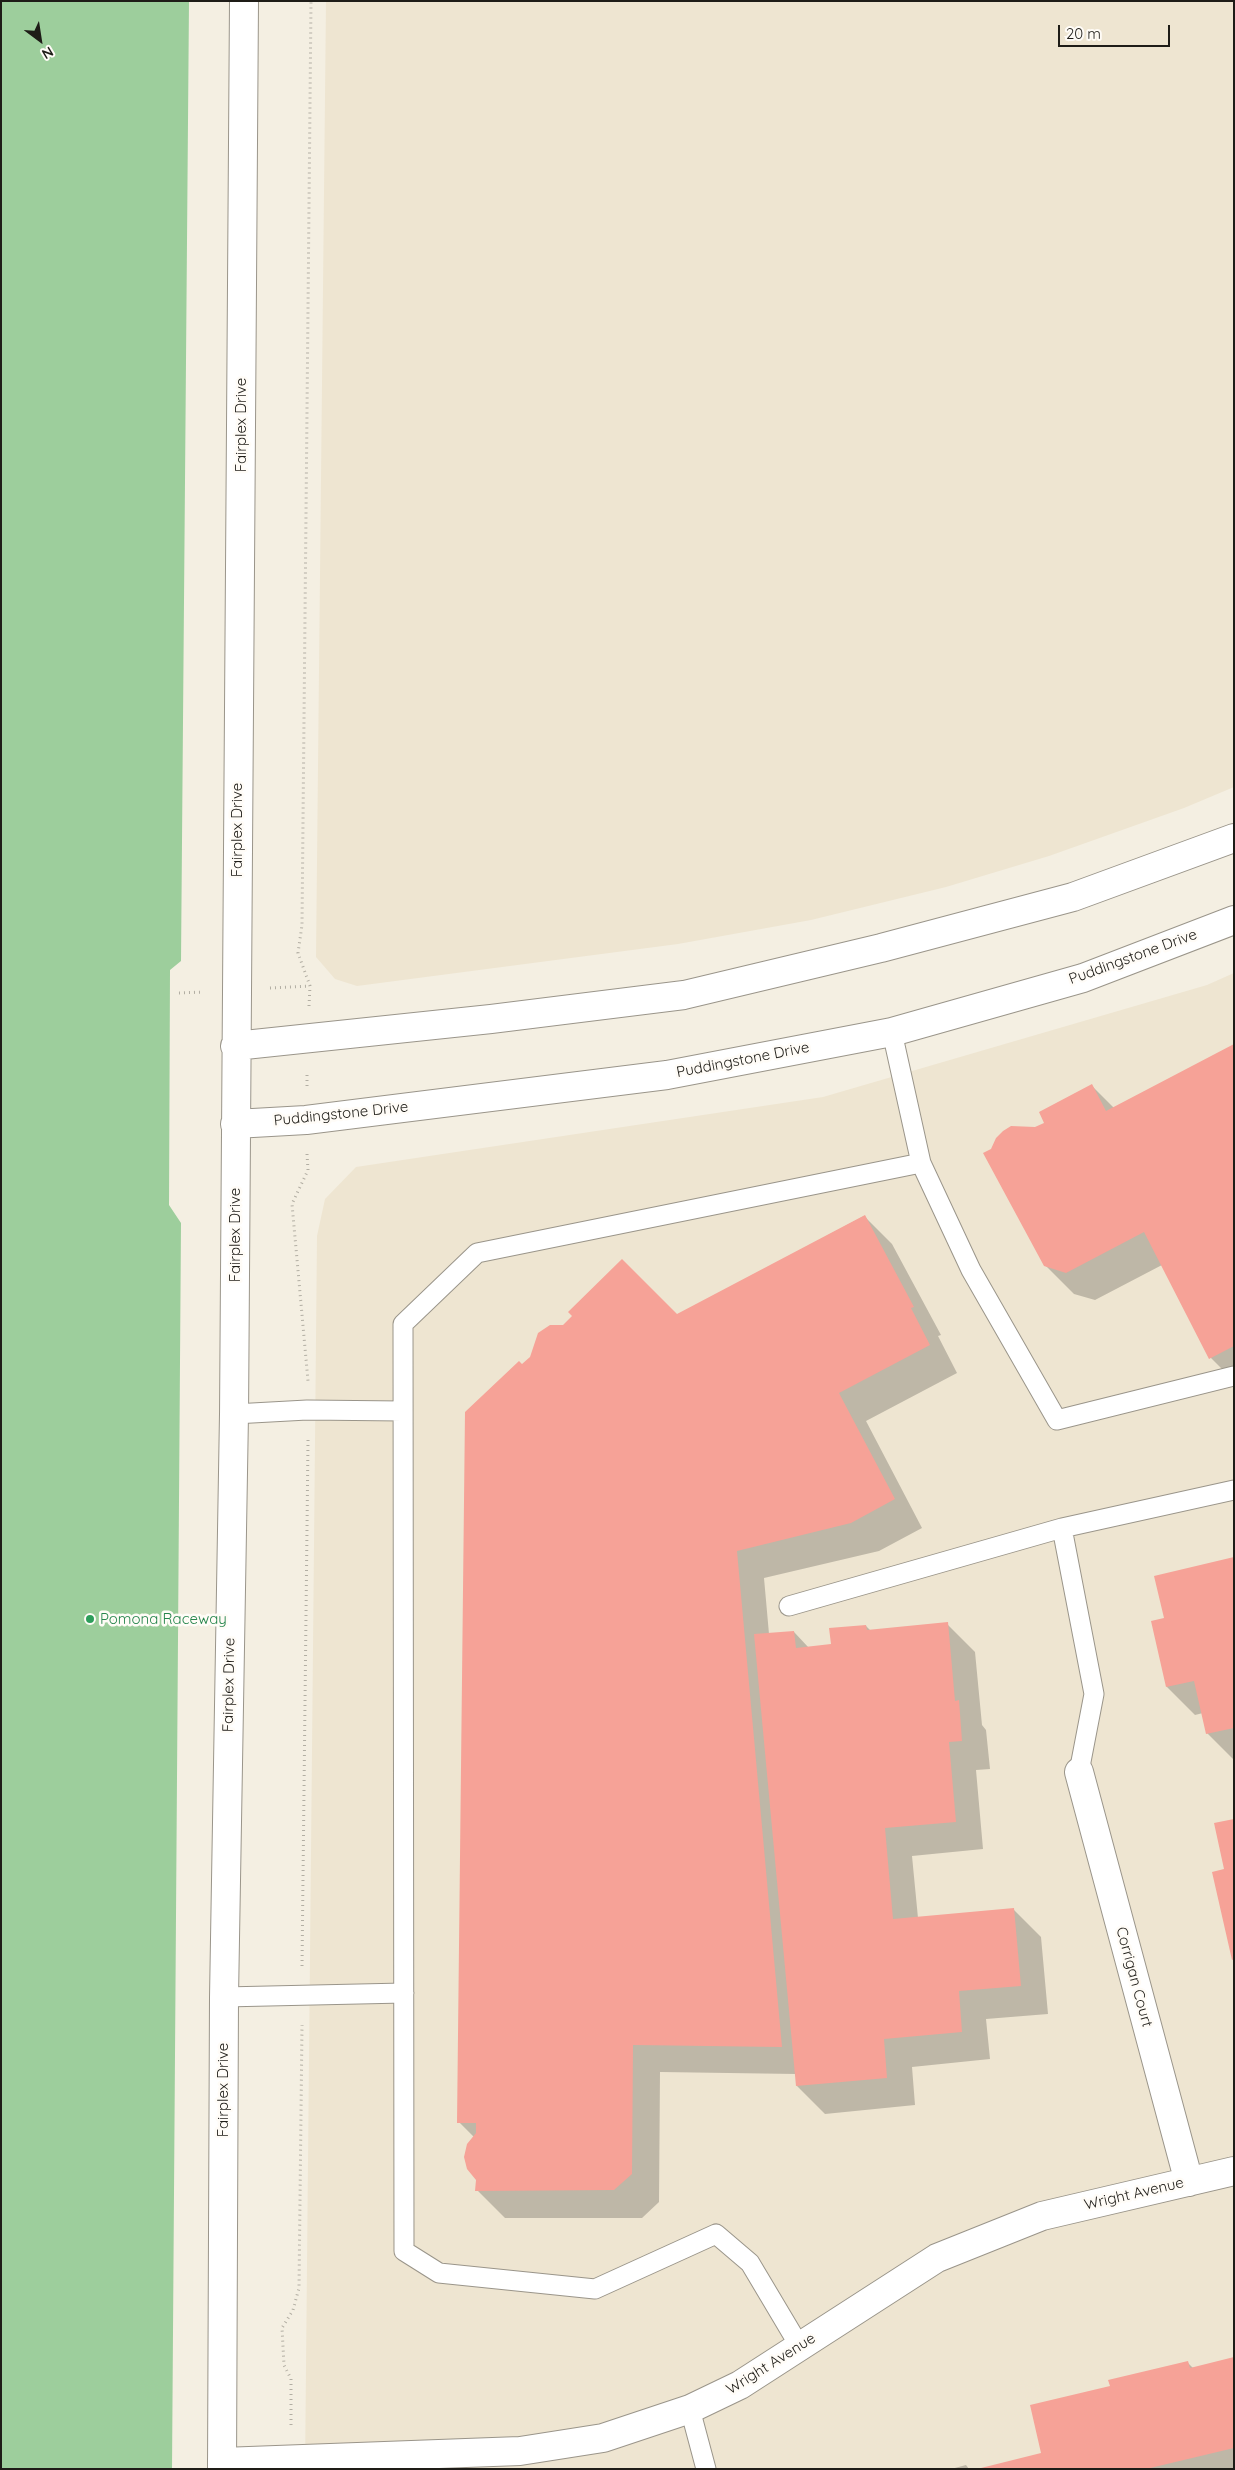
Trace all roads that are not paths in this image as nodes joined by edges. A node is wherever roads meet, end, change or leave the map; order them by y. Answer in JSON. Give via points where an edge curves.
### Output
{"nodes":[{"id":1,"x":244,"y":1,"type":"edge"},
{"id":2,"x":1234,"y":838,"type":"edge"},
{"id":3,"x":1234,"y":920,"type":"edge"},
{"id":4,"x":892,"y":1032,"type":"junction"},
{"id":5,"x":235,"y":1046,"type":"junction"},
{"id":6,"x":235,"y":1124,"type":"junction"},
{"id":7,"x":921,"y":1163,"type":"junction"},
{"id":8,"x":1234,"y":1376,"type":"edge"},
{"id":9,"x":402,"y":1411,"type":"junction"},
{"id":10,"x":234,"y":1414,"type":"junction"},
{"id":11,"x":1234,"y":1490,"type":"edge"},
{"id":12,"x":1062,"y":1528,"type":"junction"},
{"id":13,"x":789,"y":1606,"type":"dead end"},
{"id":14,"x":1079,"y":1772,"type":"joint"},
{"id":15,"x":404,"y":1993,"type":"junction"},
{"id":16,"x":224,"y":1997,"type":"junction"},
{"id":17,"x":1234,"y":2171,"type":"edge"},
{"id":18,"x":1189,"y":2182,"type":"junction"},
{"id":19,"x":800,"y":2347,"type":"junction"},
{"id":20,"x":690,"y":2409,"type":"junction"},
{"id":21,"x":222,"y":2465,"type":"edge"},
{"id":22,"x":706,"y":2469,"type":"edge"}],
"edges":[{"from":1,"to":5,"type":"street","name":"Fairplex Drive"},
{"from":2,"to":5,"type":"street","via":[[1073,897],[881,948],[684,995]]},
{"from":3,"to":4,"type":"street","name":"Puddingstone Drive","via":[[1083,978]]},
{"from":4,"to":6,"type":"street","name":"Puddingstone Drive","via":[[667,1075],[306,1120]]},
{"from":4,"to":7,"type":"lane"},
{"from":5,"to":6,"type":"street","name":"Fairplex Drive"},
{"from":6,"to":10,"type":"street","name":"Fairplex Drive"},
{"from":7,"to":8,"type":"lane","via":[[971,1270],[1057,1420]]},
{"from":7,"to":9,"type":"lane","via":[[477,1253],[403,1324]]},
{"from":9,"to":10,"type":"lane","via":[[307,1410]]},
{"from":9,"to":15,"type":"lane"},
{"from":10,"to":16,"type":"street","name":"Fairplex Drive"},
{"from":11,"to":12,"type":"lane"},
{"from":12,"to":13,"type":"lane"},
{"from":12,"to":14,"type":"lane","via":[[1094,1694]]},
{"from":14,"to":18,"type":"street","name":"Corrigan Court"},
{"from":15,"to":16,"type":"lane"},
{"from":15,"to":19,"type":"lane","via":[[404,2251],[440,2273],[595,2289],[716,2234],[750,2263]]},
{"from":16,"to":21,"type":"street","name":"Fairplex Drive"},
{"from":17,"to":18,"type":"street","name":"Wright Avenue"},
{"from":18,"to":19,"type":"street","name":"Wright Avenue","via":[[1042,2216],[937,2258]]},
{"from":19,"to":20,"type":"street","name":"Wright Avenue","via":[[740,2385]]},
{"from":20,"to":21,"type":"street","name":"Wright Avenue","via":[[603,2438],[520,2451]]},
{"from":20,"to":22,"type":"lane"}]}
